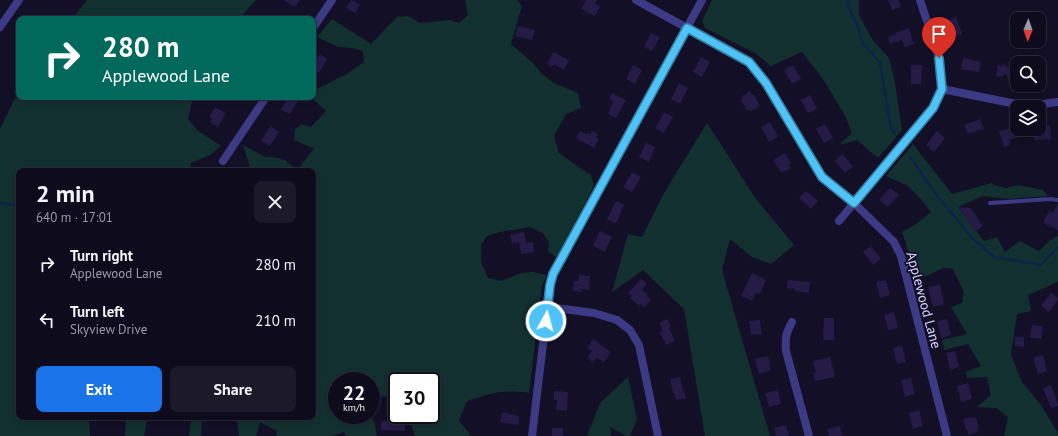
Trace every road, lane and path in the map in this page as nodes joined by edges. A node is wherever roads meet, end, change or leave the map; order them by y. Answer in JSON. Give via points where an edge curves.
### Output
{"nodes":[{"id":1,"x":19,"y":0,"type":"edge"},
{"id":2,"x":332,"y":0,"type":"edge"},
{"id":3,"x":636,"y":0,"type":"edge"},
{"id":4,"x":702,"y":0,"type":"edge"},
{"id":5,"x":920,"y":0,"type":"edge"},
{"id":6,"x":316,"y":24,"type":"edge"},
{"id":7,"x":0,"y":26,"type":"edge"},
{"id":8,"x":687,"y":28,"type":"junction"},
{"id":9,"x":942,"y":89,"type":"junction"},
{"id":10,"x":264,"y":100,"type":"edge"},
{"id":11,"x":1058,"y":102,"type":"edge"},
{"id":12,"x":223,"y":161,"type":"dead end"},
{"id":13,"x":1058,"y":200,"type":"edge"},
{"id":14,"x":854,"y":203,"type":"junction"},
{"id":15,"x":990,"y":203,"type":"dead end"},
{"id":16,"x":838,"y":221,"type":"dead end"},
{"id":17,"x":548,"y":306,"type":"junction"},
{"id":18,"x":792,"y":322,"type":"dead end"},
{"id":19,"x":532,"y":436,"type":"edge"},
{"id":20,"x":658,"y":436,"type":"edge"},
{"id":21,"x":809,"y":436,"type":"edge"},
{"id":22,"x":947,"y":436,"type":"edge"}],
"edges":[{"from":1,"to":7,"type":"street"},
{"from":2,"to":6,"type":"street"},
{"from":3,"to":8,"type":"street","name":"Applewood Lane"},
{"from":4,"to":8,"type":"street"},
{"from":5,"to":9,"type":"street","via":[[939,58]]},
{"from":8,"to":14,"type":"street","name":"Applewood Lane","via":[[749,62],[766,83],[822,177]]},
{"from":8,"to":17,"type":"street","via":[[553,274]]},
{"from":9,"to":11,"type":"street","via":[[1016,104]]},
{"from":9,"to":14,"type":"street","via":[[933,108]]},
{"from":10,"to":12,"type":"street"},
{"from":13,"to":15,"type":"lane"},
{"from":14,"to":16,"type":"street"},
{"from":14,"to":22,"type":"street","name":"Applewood Lane","via":[[894,242],[901,256]]},
{"from":17,"to":19,"type":"street"},
{"from":17,"to":20,"type":"street","via":[[594,313],[617,320],[630,330],[638,345]]},
{"from":18,"to":21,"type":"street","via":[[785,339],[786,350]]}]}
